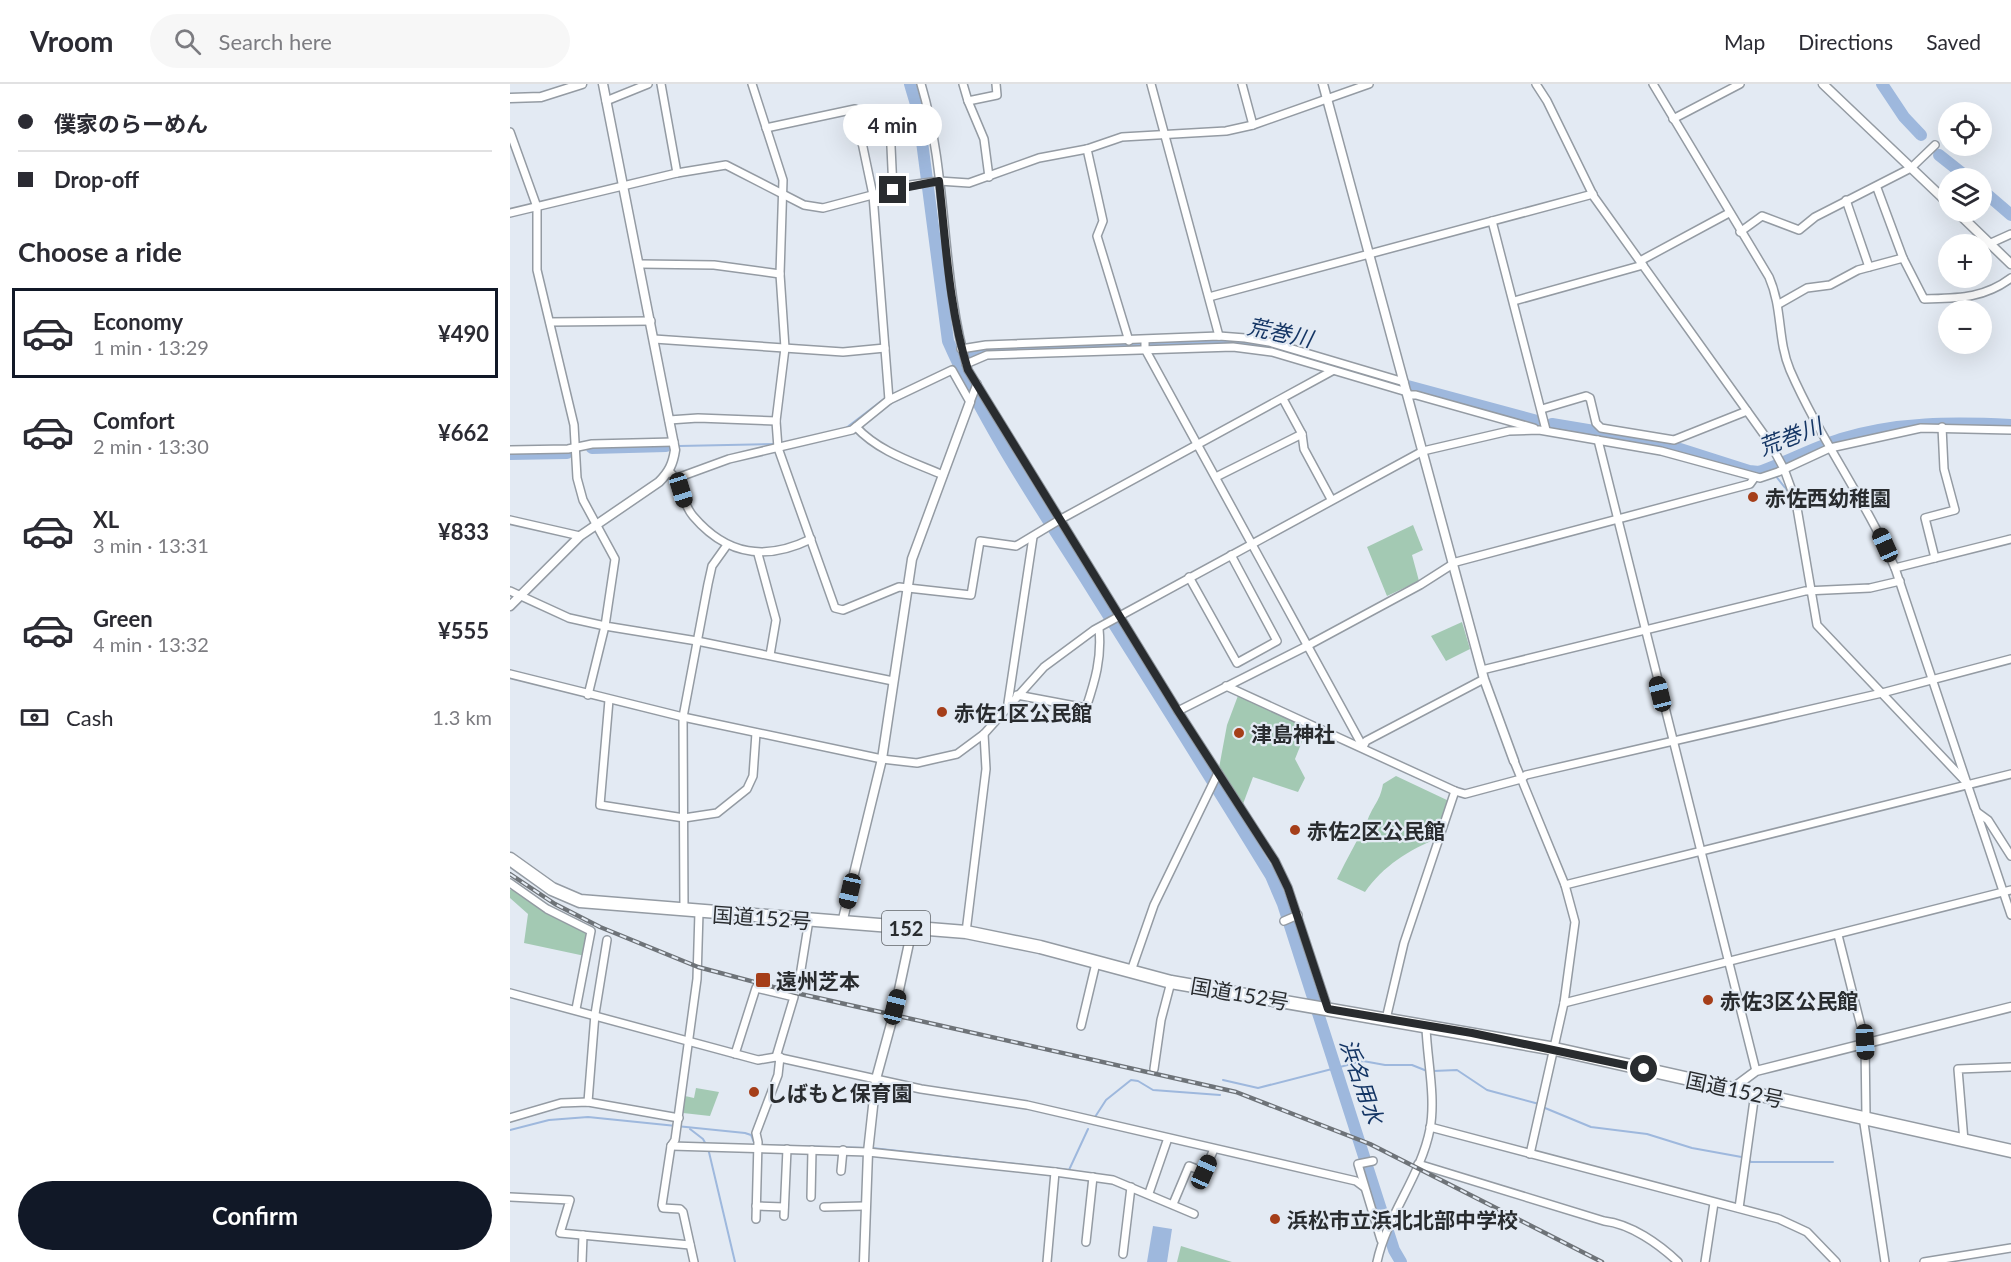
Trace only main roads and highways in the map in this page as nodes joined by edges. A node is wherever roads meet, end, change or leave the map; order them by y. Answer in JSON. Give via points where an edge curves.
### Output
{"nodes":[{"id":1,"x":510,"y":859,"type":"edge"},
{"id":2,"x":2011,"y":1151,"type":"edge"}],
"edges":[{"from":1,"to":2,"type":"highway","name":"国道152号","number":"152","via":[[552,889],[580,901],[966,932],[1171,982],[1555,1049]]}]}
